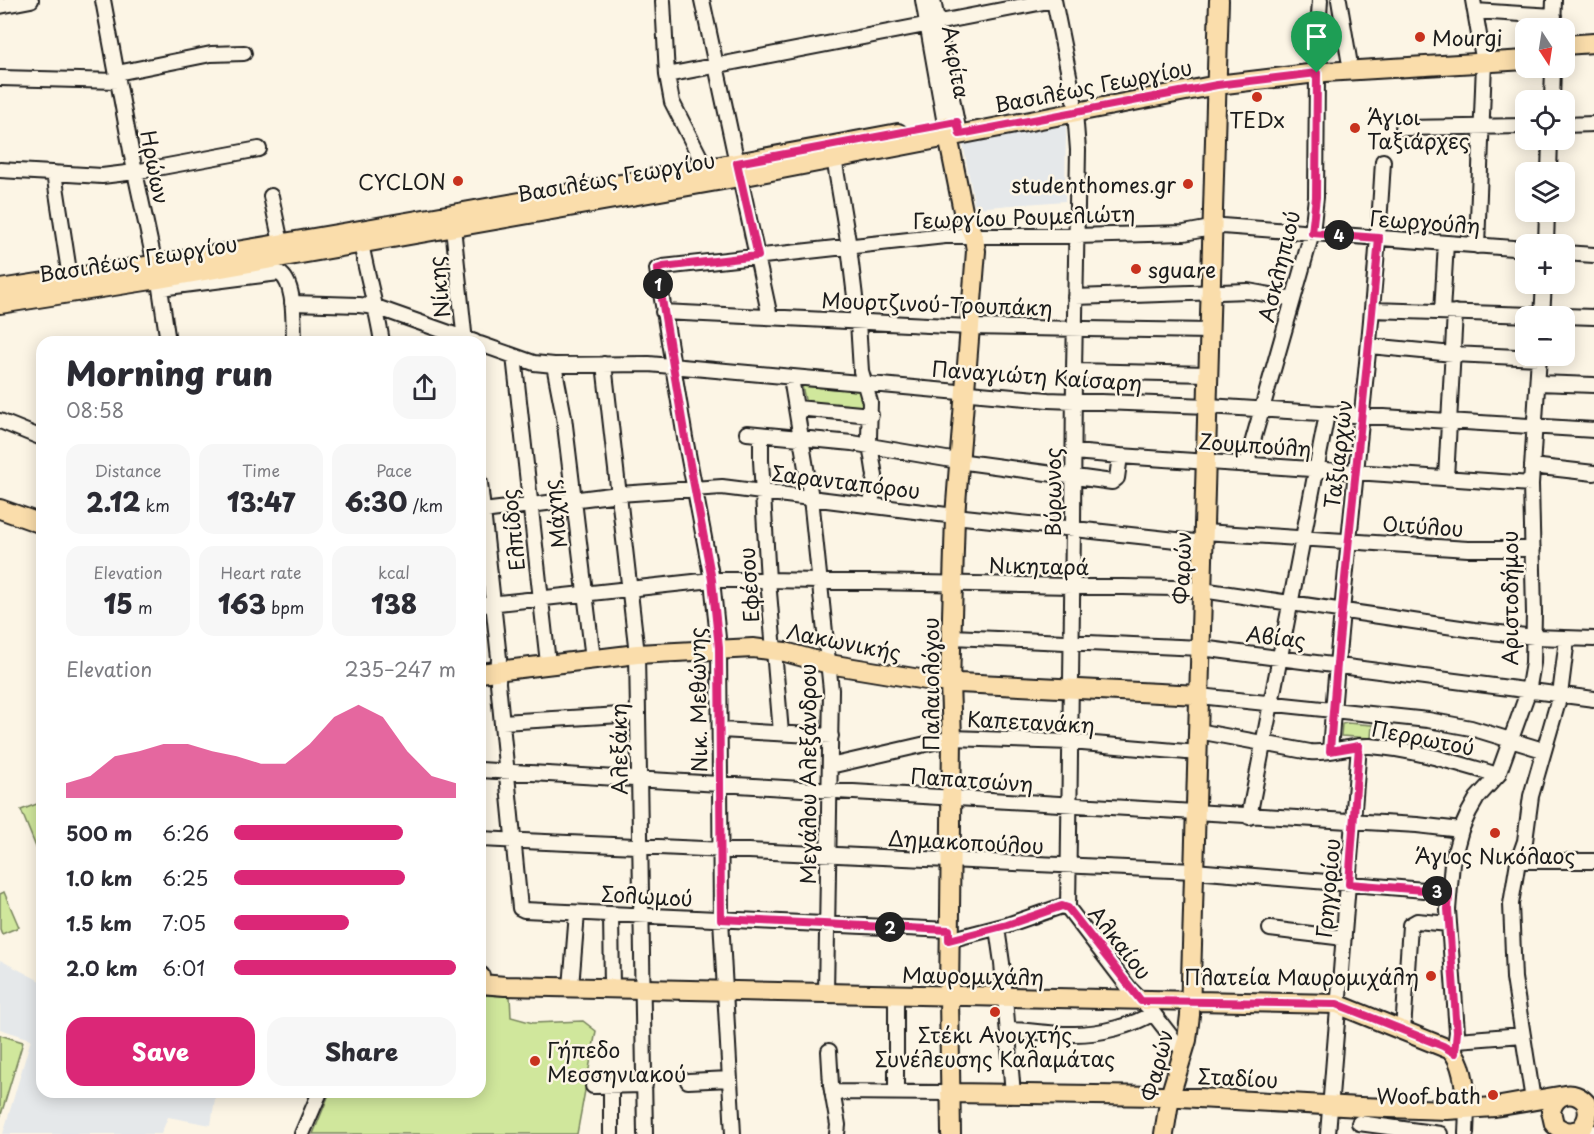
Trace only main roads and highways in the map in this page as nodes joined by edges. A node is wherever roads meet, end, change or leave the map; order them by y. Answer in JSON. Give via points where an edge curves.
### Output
{"nodes":[{"id":1,"x":1219,"y":0,"type":"edge"},
{"id":2,"x":1594,"y":43,"type":"edge"},
{"id":3,"x":1575,"y":44,"type":"edge"},
{"id":4,"x":1515,"y":51,"type":"edge"},
{"id":5,"x":1594,"y":55,"type":"edge"},
{"id":6,"x":1575,"y":56,"type":"edge"},
{"id":7,"x":1483,"y":58,"type":"junction"},
{"id":8,"x":1515,"y":59,"type":"edge"},
{"id":9,"x":1316,"y":67,"type":"junction"},
{"id":10,"x":1217,"y":78,"type":"junction"},
{"id":11,"x":952,"y":129,"type":"junction"},
{"id":12,"x":739,"y":170,"type":"junction"},
{"id":13,"x":973,"y":236,"type":"joint"},
{"id":14,"x":157,"y":277,"type":"junction"},
{"id":15,"x":0,"y":289,"type":"edge"},
{"id":16,"x":0,"y":304,"type":"edge"},
{"id":17,"x":0,"y":509,"type":"edge"},
{"id":18,"x":36,"y":520,"type":"edge"},
{"id":19,"x":489,"y":671,"type":"edge"},
{"id":20,"x":950,"y":683,"type":"junction"},
{"id":21,"x":1199,"y":695,"type":"junction"},
{"id":22,"x":486,"y":981,"type":"edge"},
{"id":23,"x":949,"y":997,"type":"junction"},
{"id":24,"x":1191,"y":1001,"type":"junction"},
{"id":25,"x":1456,"y":1047,"type":"joint"},
{"id":26,"x":1594,"y":1091,"type":"edge"},
{"id":27,"x":950,"y":1093,"type":"junction"},
{"id":28,"x":1566,"y":1094,"type":"junction"},
{"id":29,"x":1170,"y":1096,"type":"junction"},
{"id":30,"x":1533,"y":1100,"type":"junction"},
{"id":31,"x":1467,"y":1109,"type":"junction"},
{"id":32,"x":1359,"y":1121,"type":"edge"},
{"id":33,"x":1554,"y":1126,"type":"edge"},
{"id":34,"x":1587,"y":1129,"type":"edge"},
{"id":35,"x":951,"y":1134,"type":"edge"},
{"id":36,"x":1164,"y":1134,"type":"edge"}],
"edges":[{"from":1,"to":10,"type":"main road","name":"Φαρών"},
{"from":2,"to":3,"type":"main road"},
{"from":4,"to":7,"type":"main road","name":"Βασιλέως Γεωργίου"},
{"from":5,"to":6,"type":"main road"},
{"from":7,"to":8,"type":"main road","name":"Βασιλέως Γεωργίου"},
{"from":7,"to":9,"type":"main road","name":"Βασιλέως Γεωργίου","via":[[1362,69]]},
{"from":7,"to":9,"type":"main road","name":"Βασιλέως Γεωργίου","via":[[1349,59]]},
{"from":9,"to":10,"type":"main road","name":"Βασιλέως Γεωργίου"},
{"from":10,"to":11,"type":"main road","name":"Βασιλέως Γεωργίου"},
{"from":10,"to":21,"type":"main road","name":"Φαρών"},
{"from":11,"to":12,"type":"main road","name":"Βασιλέως Γεωργίου"},
{"from":11,"to":12,"type":"main road","name":"Βασιλέως Γεωργίου","via":[[834,158]]},
{"from":11,"to":13,"type":"main road","name":"Ακρίτα","via":[[963,212]]},
{"from":12,"to":14,"type":"main road","name":"Βασιλέως Γεωργίου","via":[[453,227]]},
{"from":12,"to":14,"type":"main road","name":"Βασιλέως Γεωργίου","via":[[706,169],[281,243]]},
{"from":13,"to":20,"type":"main road","name":"Παλαιολόγου","via":[[976,256],[958,461]]},
{"from":14,"to":15,"type":"main road","name":"Βασιλέως Γεωργίου","via":[[70,279]]},
{"from":14,"to":16,"type":"main road","name":"Βασιλέως Γεωργίου"},
{"from":17,"to":18,"type":"main road"},
{"from":19,"to":20,"type":"main road","name":"Λακωνικής","via":[[637,654],[753,648]]},
{"from":20,"to":21,"type":"main road","name":"Λακωνικής"},
{"from":20,"to":23,"type":"main road","name":"Παλαιολόγου"},
{"from":21,"to":24,"type":"main road","name":"Φαρών"},
{"from":22,"to":23,"type":"main road","name":"Μαυρομιχάλη"},
{"from":23,"to":24,"type":"main road","name":"Μαυρομιχάλη","via":[[1147,1007]]},
{"from":23,"to":27,"type":"main road","name":"Παλαιολόγου"},
{"from":24,"to":25,"type":"main road","name":"Μαυρομιχάλη","via":[[1337,1004],[1443,1046]]},
{"from":24,"to":29,"type":"main road","name":"Φαρών","via":[[1184,1051]]},
{"from":25,"to":31,"type":"main road","name":"Αριστοδήμου"},
{"from":26,"to":28,"type":"main road","name":"Σταδίου"},
{"from":27,"to":29,"type":"main road","name":"Σταδίου"},
{"from":27,"to":35,"type":"main road","name":"Παλαιολόγου"},
{"from":28,"to":30,"type":"main road","name":"Σταδίου"},
{"from":28,"to":33,"type":"main road","via":[[1552,1106]]},
{"from":28,"to":34,"type":"main road","via":[[1577,1095],[1586,1103]]},
{"from":29,"to":32,"type":"main road","name":"Σταδίου","via":[[1329,1105]]},
{"from":29,"to":36,"type":"main road","name":"Φαρών"},
{"from":30,"to":31,"type":"main road","name":"Σταδίου"},
{"from":30,"to":33,"type":"main road","via":[[1542,1105]]},
{"from":31,"to":32,"type":"main road","name":"Σταδίου"},
{"from":33,"to":34,"type":"main road","via":[[1565,1131]]}]}
